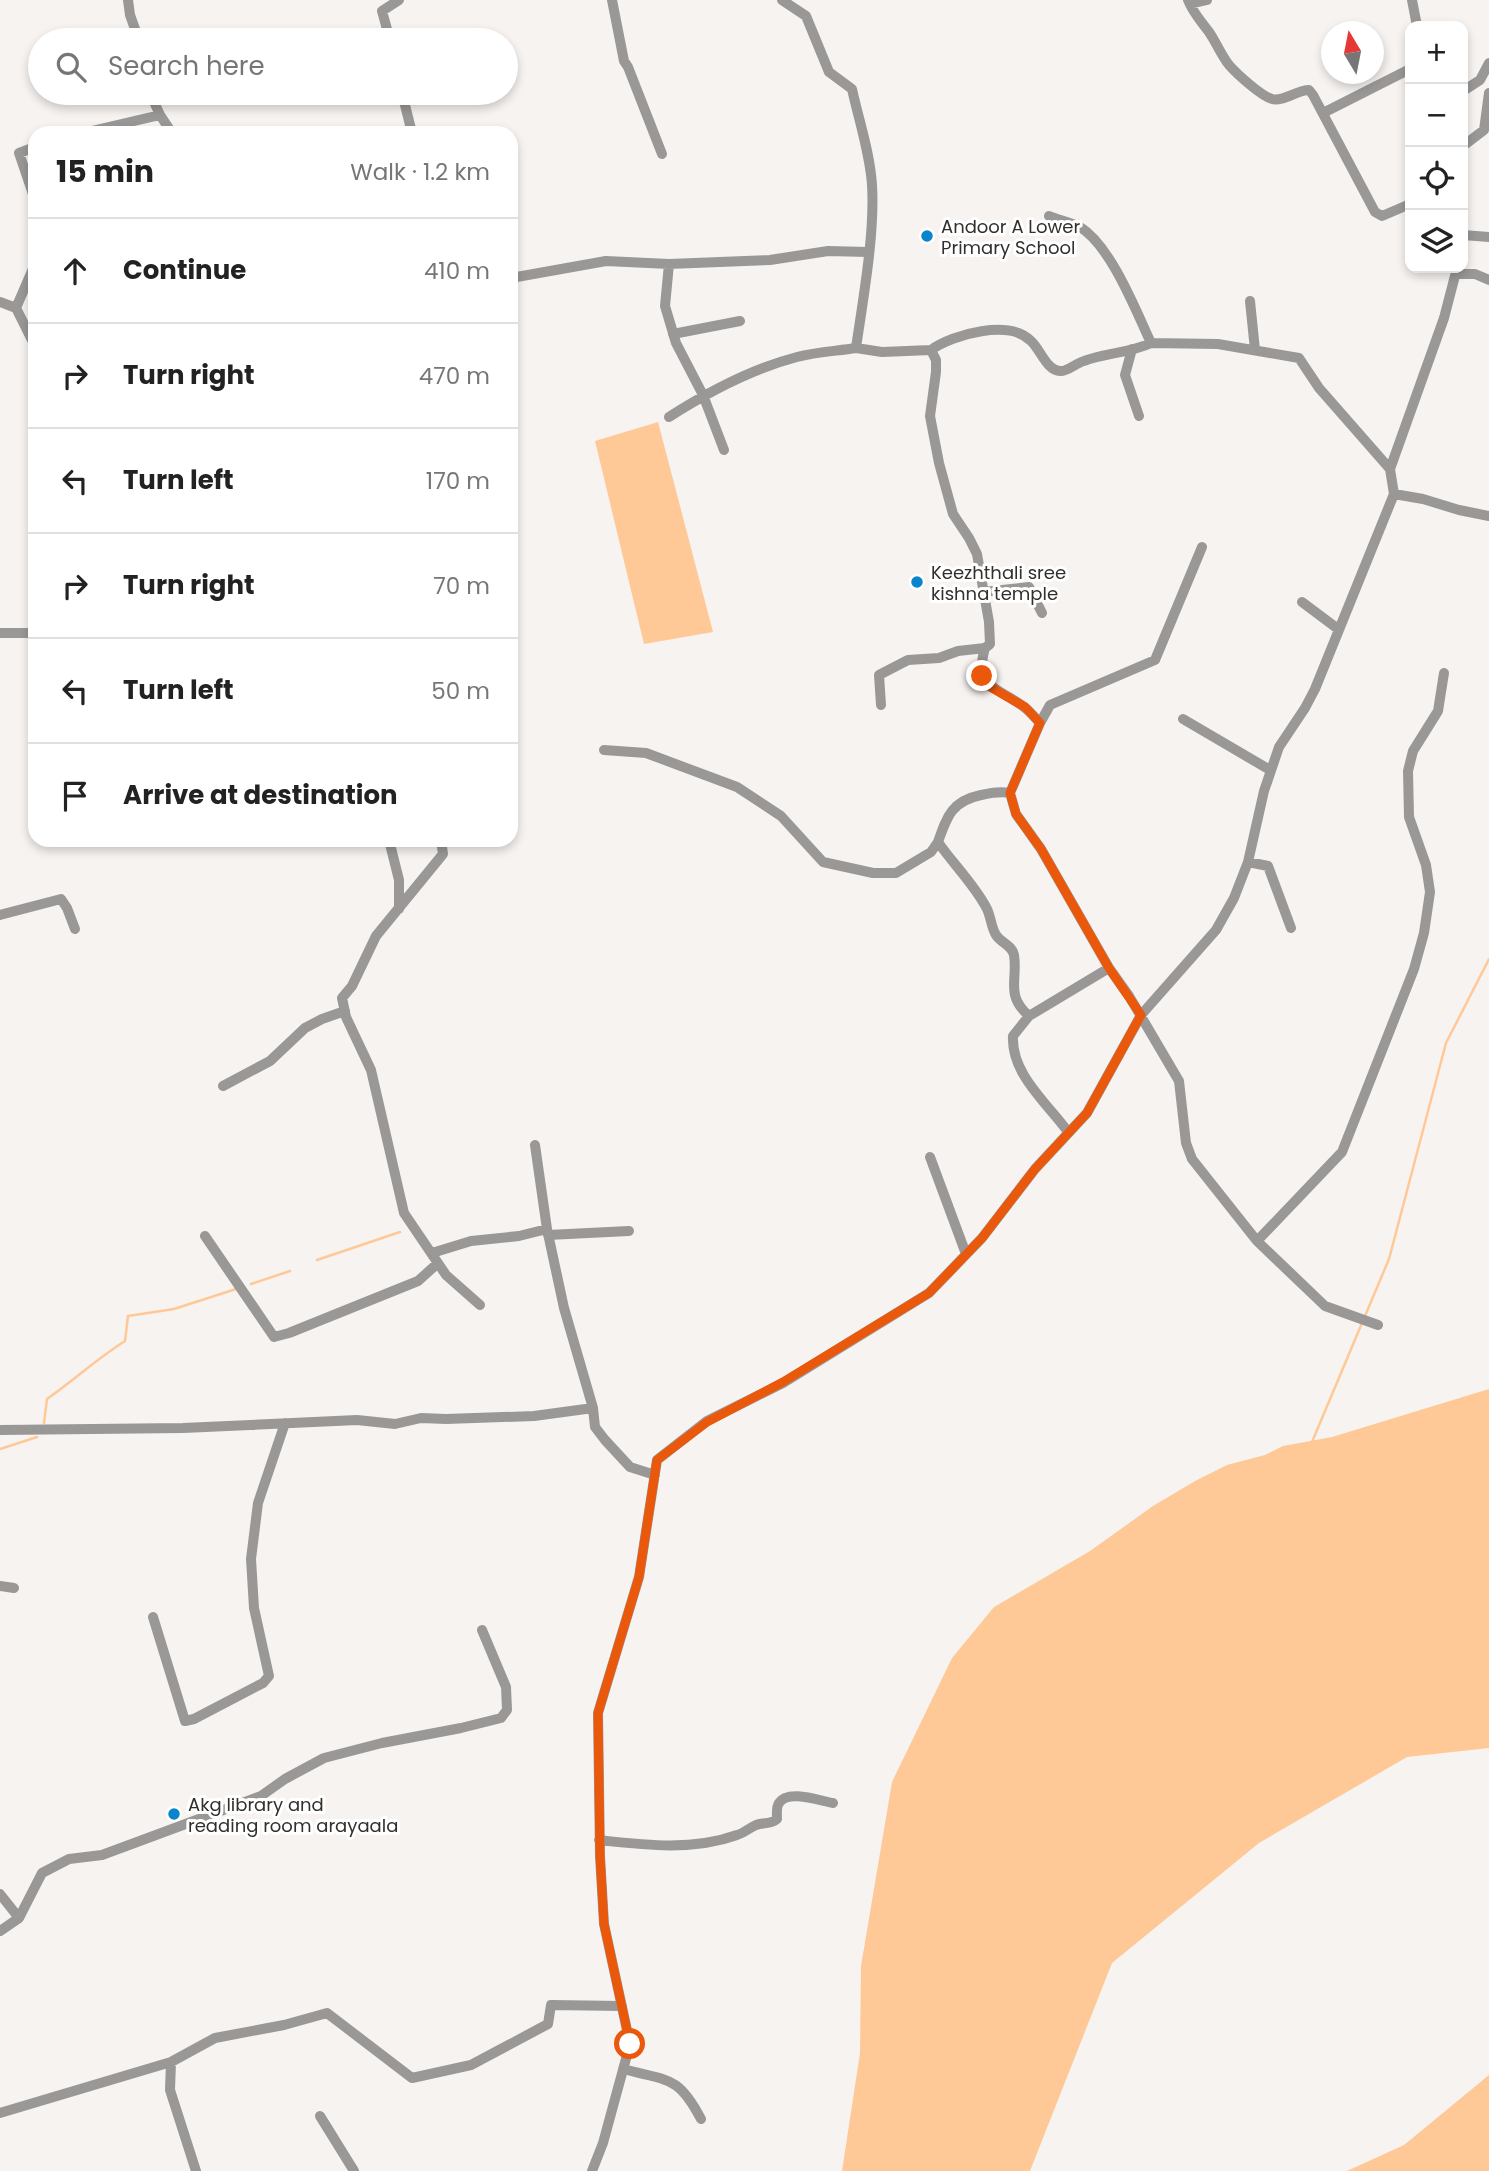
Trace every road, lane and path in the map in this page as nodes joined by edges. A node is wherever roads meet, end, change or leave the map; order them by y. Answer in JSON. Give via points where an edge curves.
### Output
{"nodes":[{"id":1,"x":128,"y":0,"type":"edge"},
{"id":2,"x":399,"y":0,"type":"edge"},
{"id":3,"x":612,"y":0,"type":"edge"},
{"id":4,"x":782,"y":0,"type":"edge"},
{"id":5,"x":1207,"y":0,"type":"edge"},
{"id":6,"x":1412,"y":0,"type":"edge"},
{"id":7,"x":1189,"y":2,"type":"edge"},
{"id":8,"x":1416,"y":21,"type":"edge"},
{"id":9,"x":135,"y":28,"type":"edge"},
{"id":10,"x":387,"y":28,"type":"edge"},
{"id":11,"x":1489,"y":63,"type":"edge"},
{"id":12,"x":1405,"y":72,"type":"edge"},
{"id":13,"x":1468,"y":88,"type":"edge"},
{"id":14,"x":1489,"y":93,"type":"edge"},
{"id":15,"x":155,"y":105,"type":"edge"},
{"id":16,"x":405,"y":105,"type":"edge"},
{"id":17,"x":1324,"y":113,"type":"junction"},
{"id":18,"x":160,"y":115,"type":"junction"},
{"id":19,"x":113,"y":126,"type":"edge"},
{"id":20,"x":167,"y":126,"type":"edge"},
{"id":21,"x":410,"y":126,"type":"edge"},
{"id":22,"x":1468,"y":142,"type":"edge"},
{"id":23,"x":28,"y":150,"type":"edge"},
{"id":24,"x":662,"y":154,"type":"dead end"},
{"id":25,"x":28,"y":179,"type":"edge"},
{"id":26,"x":1405,"y":206,"type":"edge"},
{"id":27,"x":1048,"y":216,"type":"dead end"},
{"id":28,"x":1468,"y":235,"type":"edge"},
{"id":29,"x":1489,"y":237,"type":"edge"},
{"id":30,"x":868,"y":252,"type":"junction"},
{"id":31,"x":669,"y":264,"type":"junction"},
{"id":32,"x":1456,"y":273,"type":"edge"},
{"id":33,"x":1468,"y":273,"type":"edge"},
{"id":34,"x":518,"y":277,"type":"edge"},
{"id":35,"x":1489,"y":280,"type":"edge"},
{"id":36,"x":28,"y":281,"type":"edge"},
{"id":37,"x":0,"y":302,"type":"edge"},
{"id":38,"x":1250,"y":302,"type":"dead end"},
{"id":39,"x":16,"y":309,"type":"junction"},
{"id":40,"x":740,"y":321,"type":"dead end"},
{"id":41,"x":28,"y":332,"type":"edge"},
{"id":42,"x":673,"y":334,"type":"junction"},
{"id":43,"x":1151,"y":343,"type":"junction"},
{"id":44,"x":856,"y":348,"type":"junction"},
{"id":45,"x":1132,"y":349,"type":"junction"},
{"id":46,"x":931,"y":350,"type":"junction"},
{"id":47,"x":1255,"y":350,"type":"junction"},
{"id":48,"x":703,"y":395,"type":"junction"},
{"id":49,"x":1139,"y":416,"type":"dead end"},
{"id":50,"x":669,"y":417,"type":"dead end"},
{"id":51,"x":724,"y":450,"type":"dead end"},
{"id":52,"x":1390,"y":469,"type":"junction"},
{"id":53,"x":1394,"y":494,"type":"junction"},
{"id":54,"x":1489,"y":516,"type":"edge"},
{"id":55,"x":1202,"y":547,"type":"dead end"},
{"id":56,"x":984,"y":592,"type":"junction"},
{"id":57,"x":1302,"y":602,"type":"dead end"},
{"id":58,"x":1042,"y":613,"type":"dead end"},
{"id":59,"x":1338,"y":629,"type":"junction"},
{"id":60,"x":0,"y":633,"type":"edge"},
{"id":61,"x":28,"y":633,"type":"edge"},
{"id":62,"x":985,"y":648,"type":"junction"},
{"id":63,"x":1444,"y":673,"type":"dead end"},
{"id":64,"x":881,"y":705,"type":"dead end"},
{"id":65,"x":1183,"y":719,"type":"dead end"},
{"id":66,"x":1040,"y":723,"type":"junction"},
{"id":67,"x":604,"y":750,"type":"dead end"},
{"id":68,"x":1270,"y":770,"type":"junction"},
{"id":69,"x":1010,"y":793,"type":"junction"},
{"id":70,"x":938,"y":842,"type":"junction"},
{"id":71,"x":391,"y":847,"type":"edge"},
{"id":72,"x":442,"y":847,"type":"edge"},
{"id":73,"x":1248,"y":862,"type":"junction"},
{"id":74,"x":399,"y":909,"type":"junction"},
{"id":75,"x":0,"y":915,"type":"edge"},
{"id":76,"x":1291,"y":928,"type":"dead end"},
{"id":77,"x":75,"y":929,"type":"dead end"},
{"id":78,"x":1109,"y":968,"type":"junction"},
{"id":79,"x":345,"y":1012,"type":"junction"},
{"id":80,"x":1141,"y":1015,"type":"junction"},
{"id":81,"x":1029,"y":1016,"type":"junction"},
{"id":82,"x":223,"y":1086,"type":"dead end"},
{"id":83,"x":1068,"y":1132,"type":"junction"},
{"id":84,"x":535,"y":1145,"type":"dead end"},
{"id":85,"x":930,"y":1157,"type":"dead end"},
{"id":86,"x":629,"y":1231,"type":"dead end"},
{"id":87,"x":547,"y":1232,"type":"junction"},
{"id":88,"x":205,"y":1236,"type":"dead end"},
{"id":89,"x":1257,"y":1241,"type":"junction"},
{"id":90,"x":966,"y":1254,"type":"junction"},
{"id":91,"x":435,"y":1258,"type":"junction"},
{"id":92,"x":480,"y":1305,"type":"dead end"},
{"id":93,"x":1374,"y":1324,"type":"dead end"},
{"id":94,"x":593,"y":1408,"type":"junction"},
{"id":95,"x":285,"y":1423,"type":"junction"},
{"id":96,"x":0,"y":1430,"type":"edge"},
{"id":97,"x":655,"y":1475,"type":"junction"},
{"id":98,"x":0,"y":1587,"type":"edge"},
{"id":99,"x":14,"y":1588,"type":"dead end"},
{"id":100,"x":153,"y":1618,"type":"dead end"},
{"id":101,"x":482,"y":1630,"type":"dead end"},
{"id":102,"x":833,"y":1803,"type":"dead end"},
{"id":103,"x":599,"y":1840,"type":"junction"},
{"id":104,"x":0,"y":1894,"type":"edge"},
{"id":105,"x":19,"y":1918,"type":"junction"},
{"id":106,"x":0,"y":1931,"type":"edge"},
{"id":107,"x":622,"y":2006,"type":"junction"},
{"id":108,"x":171,"y":2062,"type":"junction"},
{"id":109,"x":623,"y":2070,"type":"junction"},
{"id":110,"x":0,"y":2113,"type":"edge"},
{"id":111,"x":320,"y":2116,"type":"dead end"},
{"id":112,"x":701,"y":2119,"type":"dead end"},
{"id":113,"x":196,"y":2171,"type":"edge"},
{"id":114,"x":354,"y":2171,"type":"edge"},
{"id":115,"x":592,"y":2171,"type":"edge"}],
"edges":[{"from":1,"to":9,"type":"street"},
{"from":2,"to":10,"type":"street","via":[[382,11]]},
{"from":3,"to":24,"type":"street","via":[[624,61]]},
{"from":4,"to":30,"type":"street","via":[[806,16],[829,72],[852,89],[872,186]]},
{"from":5,"to":7,"type":"street"},
{"from":6,"to":8,"type":"street"},
{"from":7,"to":17,"type":"street","via":[[1230,66],[1261,93],[1278,100],[1309,90]]},
{"from":11,"to":13,"type":"street","via":[[1480,80]]},
{"from":12,"to":17,"type":"street"},
{"from":14,"to":22,"type":"street","via":[[1484,130]]},
{"from":15,"to":18,"type":"street"},
{"from":16,"to":21,"type":"street"},
{"from":17,"to":26,"type":"street","via":[[1375,212],[1382,216]]},
{"from":18,"to":19,"type":"street"},
{"from":18,"to":20,"type":"street"},
{"from":23,"to":25,"type":"street","via":[[19,153]]},
{"from":27,"to":43,"type":"street","via":[[1079,227],[1093,239],[1122,280]]},
{"from":28,"to":29,"type":"street"},
{"from":30,"to":31,"type":"street"},
{"from":30,"to":44,"type":"street"},
{"from":31,"to":34,"type":"street","via":[[606,261]]},
{"from":31,"to":42,"type":"street","via":[[666,306]]},
{"from":32,"to":52,"type":"street"},
{"from":33,"to":35,"type":"street"},
{"from":36,"to":39,"type":"street"},
{"from":37,"to":39,"type":"street"},
{"from":38,"to":47,"type":"street"},
{"from":39,"to":41,"type":"street"},
{"from":40,"to":42,"type":"street"},
{"from":42,"to":48,"type":"street"},
{"from":43,"to":45,"type":"street"},
{"from":43,"to":47,"type":"street","via":[[1218,344]]},
{"from":44,"to":46,"type":"street"},
{"from":44,"to":48,"type":"street","via":[[765,367]]},
{"from":45,"to":46,"type":"street","via":[[1095,356],[1057,372],[1032,342],[1012,331],[977,332]]},
{"from":45,"to":49,"type":"street","via":[[1125,375]]},
{"from":46,"to":56,"type":"street","via":[[936,372],[930,416],[943,486],[977,555]]},
{"from":47,"to":52,"type":"street","via":[[1299,358],[1319,388]]},
{"from":48,"to":50,"type":"street"},
{"from":48,"to":51,"type":"street"},
{"from":52,"to":53,"type":"street"},
{"from":53,"to":54,"type":"street"},
{"from":53,"to":59,"type":"street"},
{"from":55,"to":66,"type":"street","via":[[1155,660],[1050,705]]},
{"from":56,"to":58,"type":"street","via":[[1029,587]]},
{"from":56,"to":62,"type":"street","via":[[990,638]]},
{"from":57,"to":59,"type":"street"},
{"from":59,"to":68,"type":"street","via":[[1306,708],[1279,747]]},
{"from":60,"to":61,"type":"street"},
{"from":62,"to":64,"type":"street","via":[[908,660],[879,676]]},
{"from":62,"to":66,"type":"street","via":[[982,676],[987,685],[1025,707]]},
{"from":63,"to":89,"type":"street","via":[[1438,711],[1413,751],[1408,771],[1409,817],[1426,864],[1430,892],[1414,969],[1342,1152]]},
{"from":65,"to":68,"type":"street"},
{"from":66,"to":69,"type":"street"},
{"from":67,"to":70,"type":"street","via":[[646,753],[737,786],[781,816],[823,862],[895,873],[931,852]]},
{"from":68,"to":73,"type":"street"},
{"from":69,"to":70,"type":"street","via":[[993,792],[961,802],[949,815]]},
{"from":69,"to":78,"type":"street","via":[[1016,814]]},
{"from":70,"to":81,"type":"street","via":[[986,908],[996,936],[1012,950],[1015,995]]},
{"from":71,"to":74,"type":"street","via":[[399,880]]},
{"from":72,"to":74,"type":"street","via":[[443,854]]},
{"from":73,"to":76,"type":"street","via":[[1268,866]]},
{"from":73,"to":80,"type":"street","via":[[1216,930]]},
{"from":74,"to":79,"type":"street","via":[[376,936],[342,998]]},
{"from":75,"to":77,"type":"street","via":[[61,899]]},
{"from":78,"to":80,"type":"street"},
{"from":78,"to":81,"type":"street"},
{"from":79,"to":82,"type":"street","via":[[305,1028],[271,1061]]},
{"from":79,"to":91,"type":"street","via":[[372,1070],[404,1213]]},
{"from":80,"to":83,"type":"street","via":[[1087,1113]]},
{"from":80,"to":89,"type":"street","via":[[1179,1081],[1192,1159]]},
{"from":81,"to":83,"type":"street","via":[[1013,1036],[1015,1057]]},
{"from":83,"to":90,"type":"street"},
{"from":84,"to":87,"type":"street"},
{"from":85,"to":90,"type":"street"},
{"from":86,"to":87,"type":"street"},
{"from":87,"to":91,"type":"street","via":[[471,1241]]},
{"from":87,"to":94,"type":"street"},
{"from":88,"to":91,"type":"street","via":[[274,1337],[418,1281]]},
{"from":89,"to":93,"type":"street","via":[[1325,1306]]},
{"from":90,"to":97,"type":"street","via":[[929,1293],[783,1382],[707,1422],[657,1460]]},
{"from":91,"to":92,"type":"street","via":[[446,1275]]},
{"from":94,"to":95,"type":"street","via":[[534,1416],[421,1418],[395,1424],[357,1420]]},
{"from":94,"to":97,"type":"street","via":[[595,1427],[618,1455],[630,1467]]},
{"from":95,"to":96,"type":"street"},
{"from":95,"to":100,"type":"street","via":[[258,1503],[251,1559],[254,1608],[269,1676],[185,1721]]},
{"from":97,"to":103,"type":"street","via":[[639,1577],[598,1713]]},
{"from":98,"to":99,"type":"street"},
{"from":101,"to":105,"type":"street","via":[[506,1687],[507,1710],[501,1718],[324,1758],[261,1796],[102,1855],[69,1859],[42,1873]]},
{"from":102,"to":103,"type":"street","via":[[788,1797],[780,1800],[772,1823],[706,1843],[650,1846]]},
{"from":103,"to":107,"type":"street","via":[[604,1924]]},
{"from":104,"to":105,"type":"street"},
{"from":105,"to":106,"type":"street"},
{"from":107,"to":108,"type":"street","via":[[551,2005],[548,2024],[527,2036],[471,2065],[412,2078],[327,2013],[215,2038]]},
{"from":107,"to":109,"type":"street","via":[[630,2044]]},
{"from":108,"to":110,"type":"street"},
{"from":108,"to":113,"type":"street","via":[[170,2090]]},
{"from":109,"to":112,"type":"street","via":[[681,2087]]},
{"from":109,"to":115,"type":"street"},
{"from":111,"to":114,"type":"street"}]}
